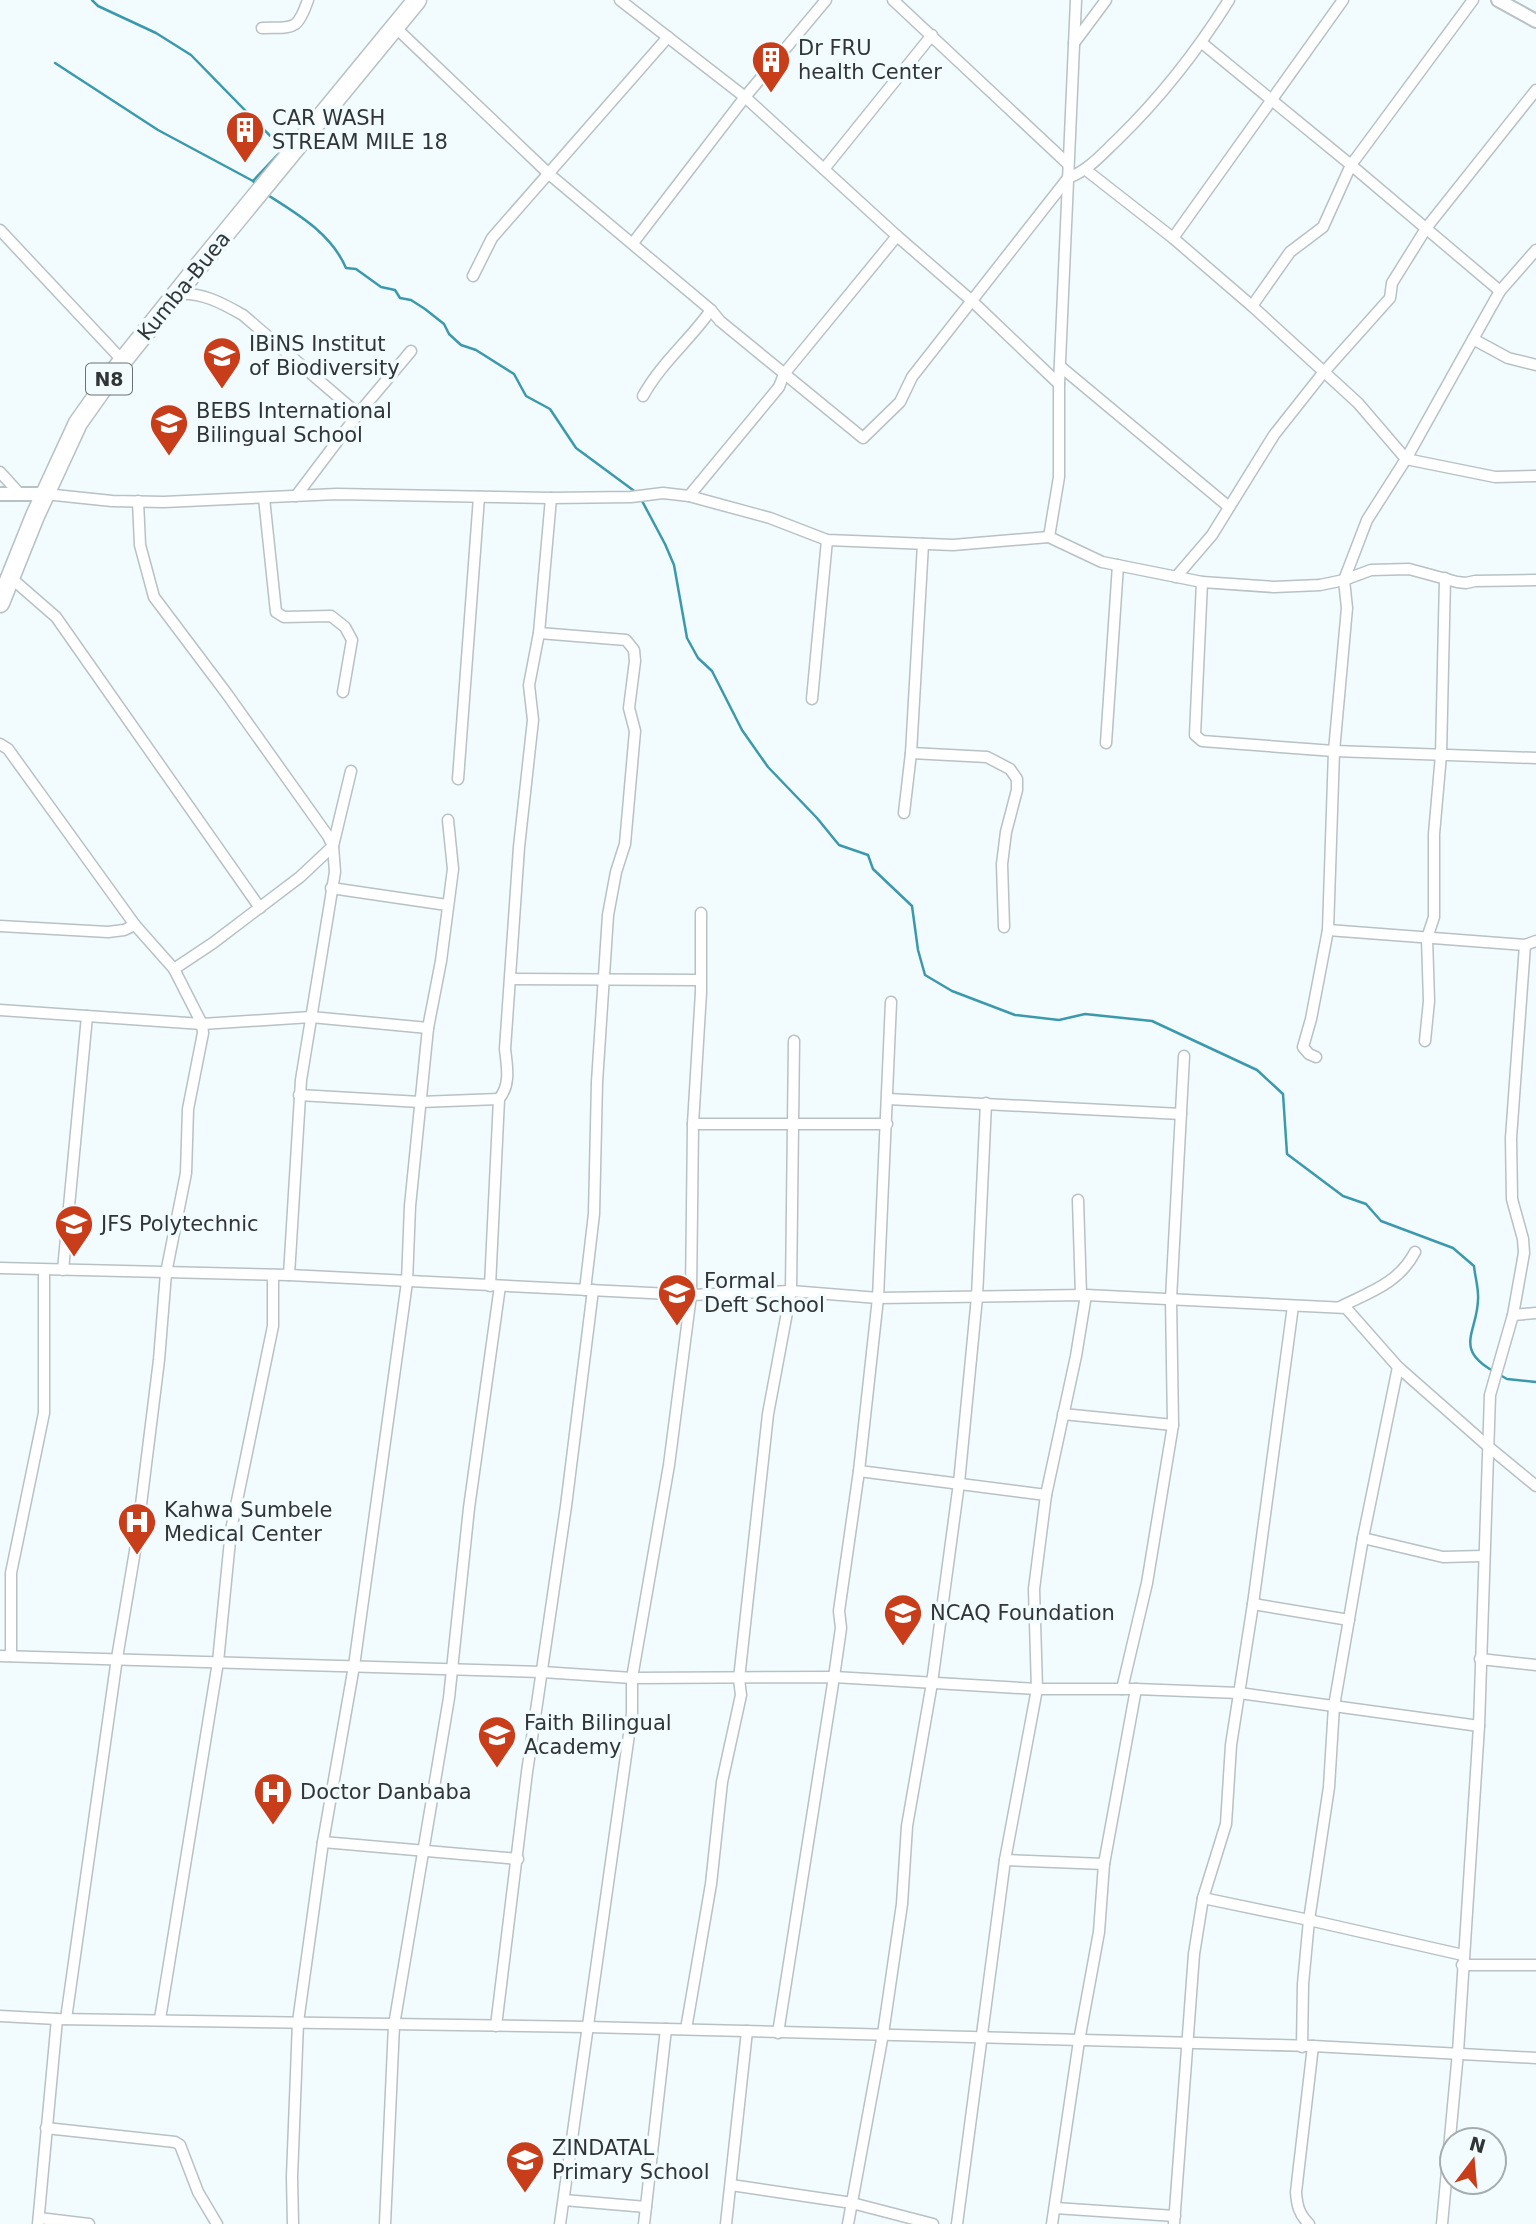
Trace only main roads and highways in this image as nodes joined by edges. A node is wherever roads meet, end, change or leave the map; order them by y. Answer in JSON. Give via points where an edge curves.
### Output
{"nodes":[{"id":1,"x":417,"y":0,"type":"edge"},
{"id":2,"x":0,"y":603,"type":"edge"}],
"edges":[{"from":1,"to":2,"type":"highway","name":"Kumba-Buea","number":"N8","via":[[123,361],[78,424]]}]}
